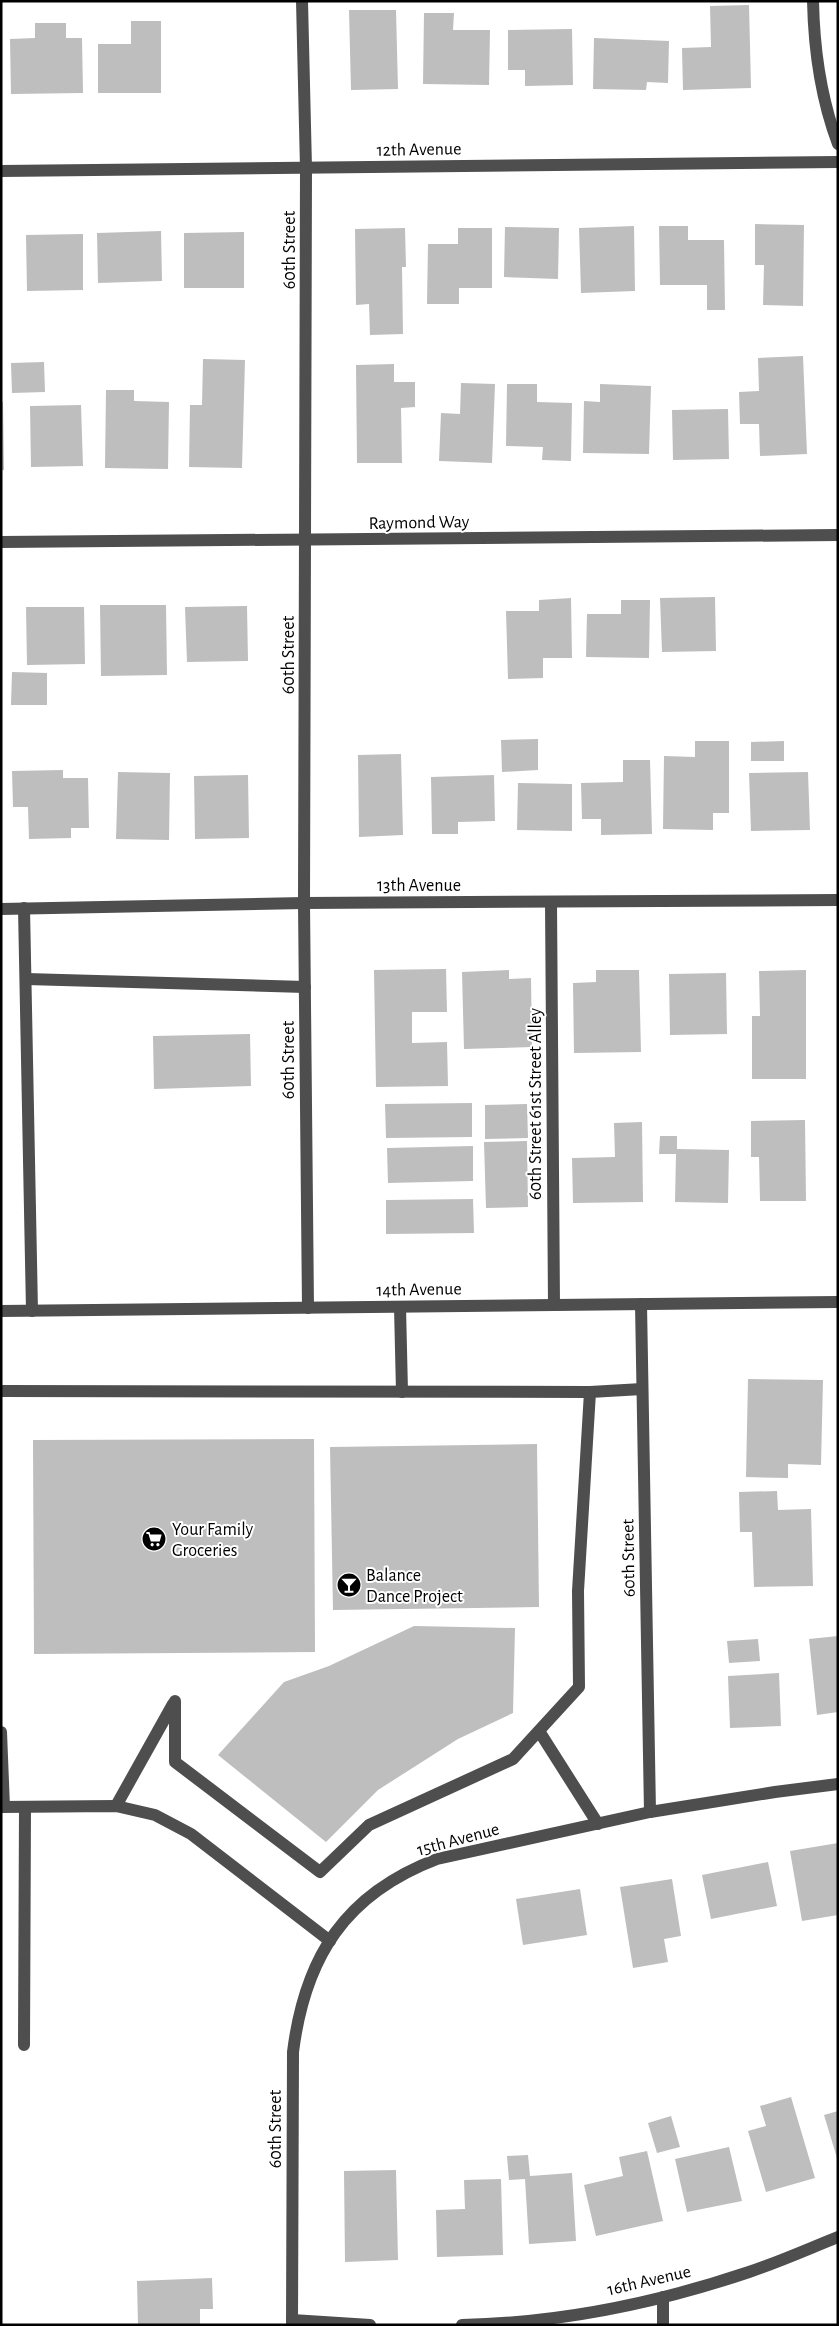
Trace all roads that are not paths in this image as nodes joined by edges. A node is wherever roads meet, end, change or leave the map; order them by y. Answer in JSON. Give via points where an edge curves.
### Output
{"nodes":[{"id":1,"x":302,"y":1,"type":"edge"},
{"id":2,"x":813,"y":1,"type":"edge"},
{"id":3,"x":838,"y":144,"type":"edge"},
{"id":4,"x":838,"y":162,"type":"edge"},
{"id":5,"x":306,"y":168,"type":"junction"},
{"id":6,"x":1,"y":171,"type":"edge"},
{"id":7,"x":838,"y":535,"type":"edge"},
{"id":8,"x":306,"y":540,"type":"junction"},
{"id":9,"x":1,"y":542,"type":"edge"},
{"id":10,"x":838,"y":900,"type":"edge"},
{"id":11,"x":551,"y":902,"type":"junction"},
{"id":12,"x":304,"y":903,"type":"junction"},
{"id":13,"x":1,"y":908,"type":"edge"},
{"id":14,"x":24,"y":908,"type":"junction"},
{"id":15,"x":26,"y":979,"type":"junction"},
{"id":16,"x":305,"y":987,"type":"junction"},
{"id":17,"x":838,"y":1302,"type":"edge"},
{"id":18,"x":641,"y":1304,"type":"junction"},
{"id":19,"x":554,"y":1305,"type":"junction"},
{"id":20,"x":400,"y":1307,"type":"junction"},
{"id":21,"x":308,"y":1308,"type":"junction"},
{"id":22,"x":1,"y":1311,"type":"edge"},
{"id":23,"x":32,"y":1311,"type":"junction"},
{"id":24,"x":642,"y":1389,"type":"junction"},
{"id":25,"x":1,"y":1391,"type":"edge"},
{"id":26,"x":402,"y":1392,"type":"junction"},
{"id":27,"x":590,"y":1392,"type":"junction"},
{"id":28,"x":538,"y":1731,"type":"junction"},
{"id":29,"x":1,"y":1732,"type":"edge"},
{"id":30,"x":838,"y":1784,"type":"edge"},
{"id":31,"x":116,"y":1806,"type":"junction"},
{"id":32,"x":3,"y":1807,"type":"edge"},
{"id":33,"x":25,"y":1807,"type":"junction"},
{"id":34,"x":650,"y":1812,"type":"junction"},
{"id":35,"x":598,"y":1824,"type":"junction"},
{"id":36,"x":330,"y":1941,"type":"junction"},
{"id":37,"x":24,"y":2045,"type":"dead end"},
{"id":38,"x":838,"y":2237,"type":"edge"},
{"id":39,"x":663,"y":2298,"type":"junction"},
{"id":40,"x":292,"y":2323,"type":"edge"},
{"id":41,"x":370,"y":2325,"type":"edge"},
{"id":42,"x":462,"y":2325,"type":"edge"},
{"id":43,"x":662,"y":2325,"type":"edge"}],
"edges":[{"from":1,"to":5,"type":"street","name":"60th Street"},
{"from":2,"to":3,"type":"street","via":[[821,83]]},
{"from":4,"to":5,"type":"street","name":"12th Avenue"},
{"from":5,"to":6,"type":"street","name":"12th Avenue"},
{"from":5,"to":8,"type":"street","name":"60th Street"},
{"from":7,"to":8,"type":"street","name":"Raymond Way"},
{"from":8,"to":9,"type":"street","name":"Raymond Way"},
{"from":8,"to":12,"type":"street","name":"60th Street"},
{"from":10,"to":11,"type":"street","name":"13th Avenue"},
{"from":11,"to":12,"type":"street","name":"13th Avenue"},
{"from":11,"to":19,"type":"street","name":"60th Street 61st Street Alley"},
{"from":12,"to":14,"type":"street","name":"13th Avenue"},
{"from":12,"to":16,"type":"street","name":"60th Street"},
{"from":13,"to":14,"type":"street","name":"13th Avenue"},
{"from":14,"to":15,"type":"street"},
{"from":15,"to":16,"type":"street"},
{"from":15,"to":23,"type":"street"},
{"from":16,"to":21,"type":"street","name":"60th Street"},
{"from":17,"to":18,"type":"street","name":"14th Avenue"},
{"from":18,"to":19,"type":"street","name":"14th Avenue"},
{"from":18,"to":24,"type":"street","name":"60th Street"},
{"from":19,"to":20,"type":"street","name":"14th Avenue"},
{"from":20,"to":21,"type":"street","name":"14th Avenue"},
{"from":20,"to":26,"type":"street"},
{"from":21,"to":23,"type":"street","name":"14th Avenue"},
{"from":22,"to":23,"type":"street","name":"14th Avenue"},
{"from":24,"to":27,"type":"street"},
{"from":24,"to":34,"type":"street","name":"60th Street"},
{"from":25,"to":26,"type":"street"},
{"from":26,"to":27,"type":"street"},
{"from":27,"to":28,"type":"street","via":[[578,1591],[580,1687]]},
{"from":28,"to":31,"type":"street","via":[[513,1759],[369,1825],[320,1872],[175,1762],[175,1701]]},
{"from":28,"to":35,"type":"street"},
{"from":29,"to":32,"type":"street"},
{"from":30,"to":34,"type":"street","name":"15th Avenue"},
{"from":31,"to":33,"type":"street"},
{"from":31,"to":36,"type":"street","via":[[155,1815],[191,1834]]},
{"from":32,"to":33,"type":"street"},
{"from":33,"to":37,"type":"street"},
{"from":34,"to":35,"type":"street","name":"15th Avenue"},
{"from":35,"to":36,"type":"street","name":"15th Avenue","via":[[437,1859],[415,1868],[370,1896],[355,1909]]},
{"from":36,"to":40,"type":"street","name":"60th Street","via":[[313,1968],[298,2016],[293,2052]]},
{"from":38,"to":39,"type":"street","name":"16th Avenue","via":[[750,2272]]},
{"from":39,"to":42,"type":"street","name":"16th Avenue","via":[[573,2315]]},
{"from":39,"to":43,"type":"street"},
{"from":40,"to":41,"type":"street"}]}
